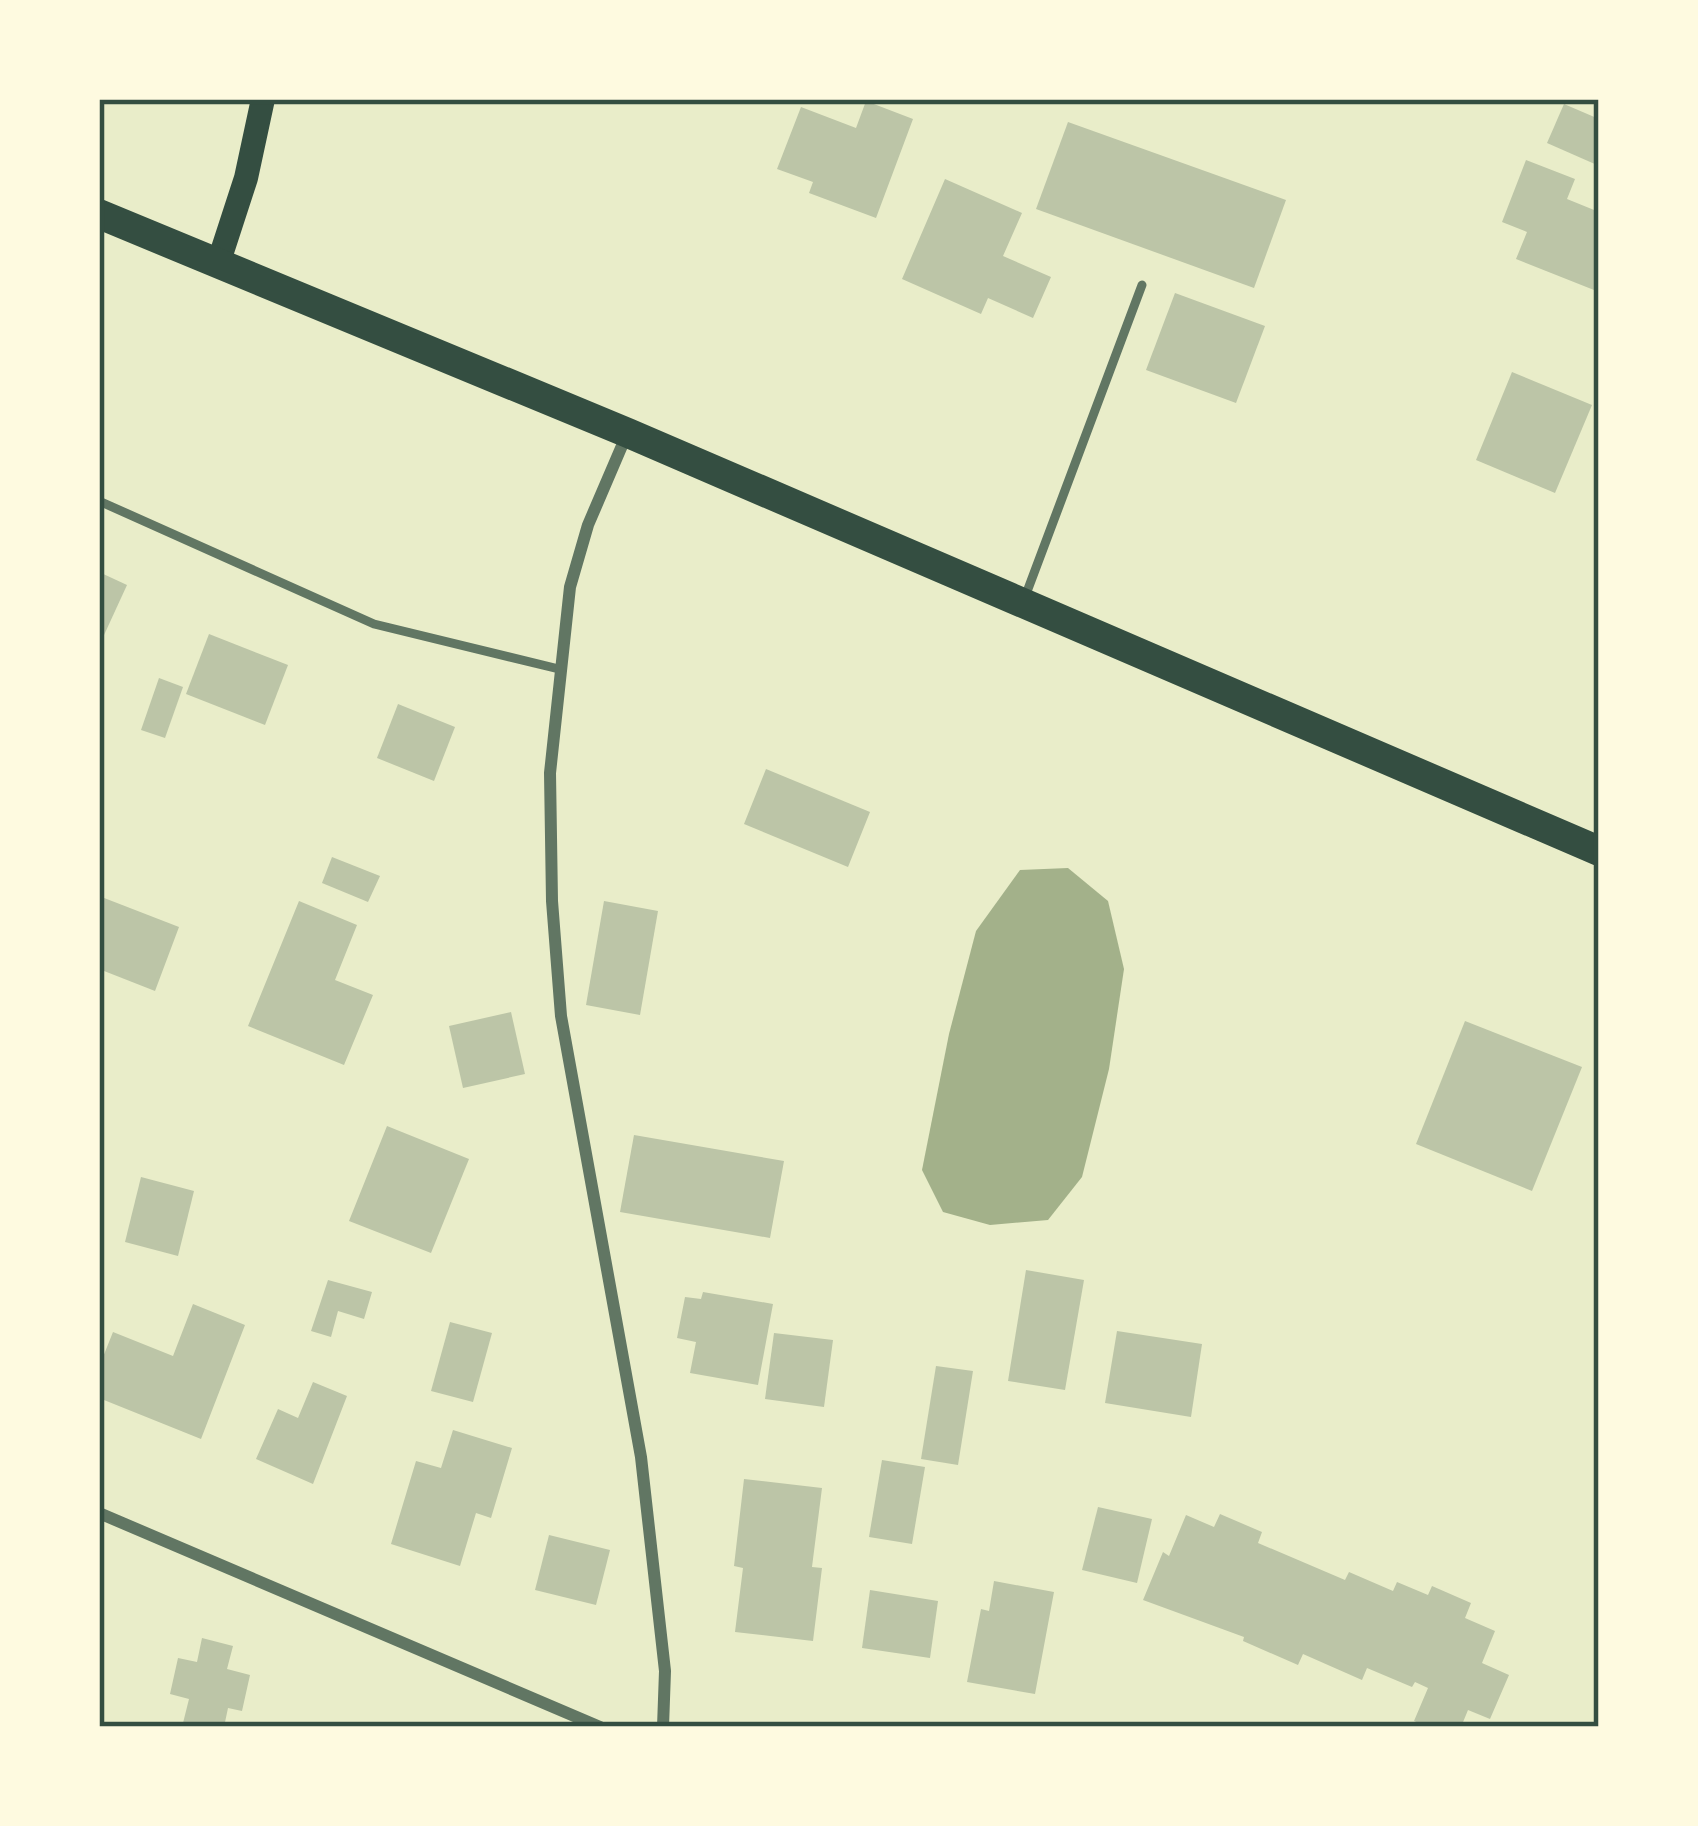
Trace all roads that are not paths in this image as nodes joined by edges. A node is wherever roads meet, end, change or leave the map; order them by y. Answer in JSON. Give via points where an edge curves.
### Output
{"nodes":[{"id":1,"x":263,"y":99,"type":"edge"},
{"id":2,"x":99,"y":214,"type":"edge"},
{"id":3,"x":219,"y":261,"type":"junction"},
{"id":4,"x":1142,"y":285,"type":"dead end"},
{"id":5,"x":628,"y":433,"type":"junction"},
{"id":6,"x":99,"y":501,"type":"edge"},
{"id":7,"x":1023,"y":602,"type":"junction"},
{"id":8,"x":559,"y":668,"type":"junction"},
{"id":9,"x":1599,"y":851,"type":"edge"},
{"id":10,"x":99,"y":1513,"type":"edge"},
{"id":11,"x":599,"y":1727,"type":"edge"},
{"id":12,"x":663,"y":1727,"type":"edge"}],
"edges":[{"from":1,"to":3,"type":"main road"},
{"from":2,"to":3,"type":"main road"},
{"from":3,"to":5,"type":"main road"},
{"from":4,"to":7,"type":"lane"},
{"from":5,"to":7,"type":"main road"},
{"from":5,"to":8,"type":"street","via":[[576,560]]},
{"from":6,"to":8,"type":"lane","via":[[374,624]]},
{"from":7,"to":9,"type":"main road"},
{"from":8,"to":12,"type":"street","via":[[550,773],[561,1016],[641,1456],[665,1671]]},
{"from":10,"to":11,"type":"street"}]}
